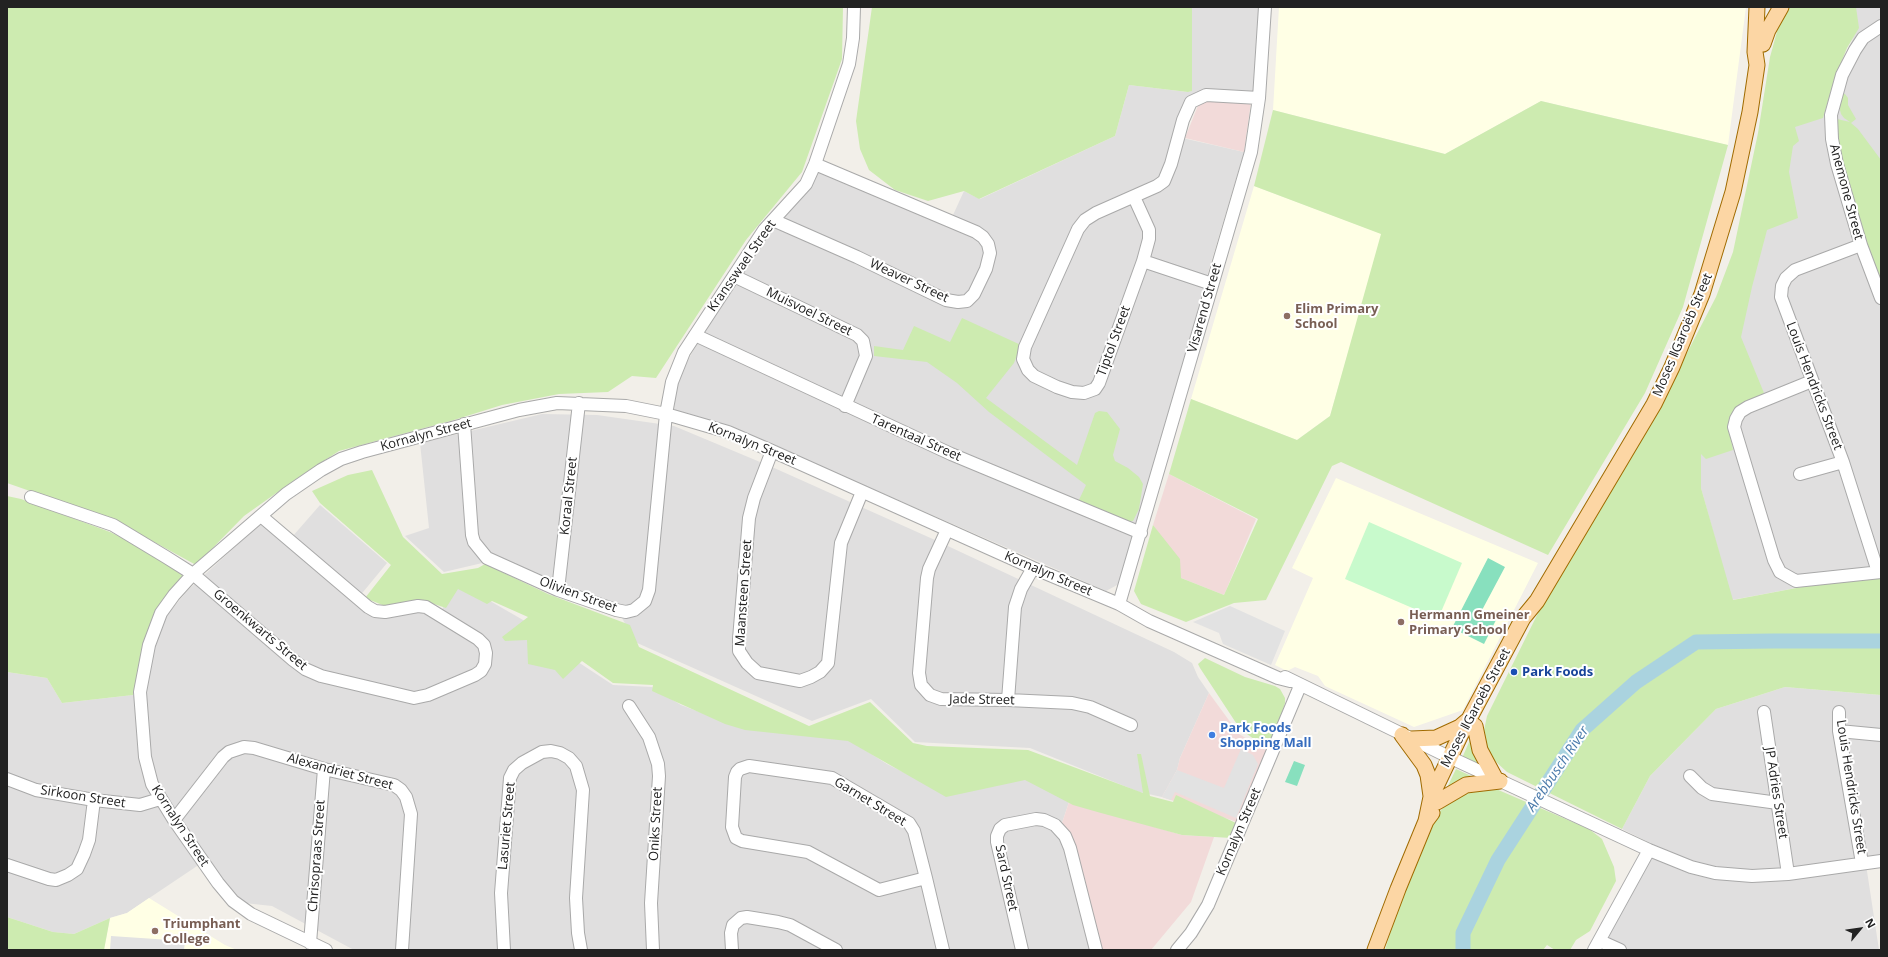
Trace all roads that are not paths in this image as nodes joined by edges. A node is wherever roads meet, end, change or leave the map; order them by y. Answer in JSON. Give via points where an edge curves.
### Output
{"nodes":[{"id":1,"x":854,"y":7,"type":"edge"},
{"id":2,"x":1265,"y":7,"type":"edge"},
{"id":3,"x":1781,"y":7,"type":"edge"},
{"id":4,"x":1758,"y":9,"type":"edge"},
{"id":5,"x":1881,"y":26,"type":"edge"},
{"id":6,"x":1763,"y":44,"type":"junction"},
{"id":7,"x":1757,"y":66,"type":"junction"},
{"id":8,"x":1260,"y":98,"type":"junction"},
{"id":9,"x":815,"y":164,"type":"junction"},
{"id":10,"x":1134,"y":197,"type":"junction"},
{"id":11,"x":774,"y":220,"type":"junction"},
{"id":12,"x":1861,"y":245,"type":"junction"},
{"id":13,"x":1143,"y":261,"type":"junction"},
{"id":14,"x":734,"y":276,"type":"junction"},
{"id":15,"x":1212,"y":284,"type":"junction"},
{"id":16,"x":1881,"y":298,"type":"edge"},
{"id":17,"x":695,"y":335,"type":"junction"},
{"id":18,"x":1812,"y":381,"type":"junction"},
{"id":19,"x":579,"y":403,"type":"junction"},
{"id":20,"x":845,"y":406,"type":"junction"},
{"id":21,"x":666,"y":414,"type":"junction"},
{"id":22,"x":464,"y":424,"type":"junction"},
{"id":23,"x":772,"y":451,"type":"junction"},
{"id":24,"x":1843,"y":462,"type":"junction"},
{"id":25,"x":1800,"y":474,"type":"dead end"},
{"id":26,"x":862,"y":492,"type":"junction"},
{"id":27,"x":31,"y":498,"type":"dead end"},
{"id":28,"x":261,"y":516,"type":"junction"},
{"id":29,"x":947,"y":530,"type":"junction"},
{"id":30,"x":1141,"y":533,"type":"junction"},
{"id":31,"x":1033,"y":568,"type":"junction"},
{"id":32,"x":1879,"y":572,"type":"edge"},
{"id":33,"x":193,"y":574,"type":"junction"},
{"id":34,"x":558,"y":590,"type":"junction"},
{"id":35,"x":1119,"y":604,"type":"junction"},
{"id":36,"x":1295,"y":684,"type":"junction"},
{"id":37,"x":1008,"y":700,"type":"junction"},
{"id":38,"x":629,"y":706,"type":"dead end"},
{"id":39,"x":1764,"y":712,"type":"dead end"},
{"id":40,"x":1839,"y":712,"type":"dead end"},
{"id":41,"x":1472,"y":722,"type":"junction"},
{"id":42,"x":1131,"y":726,"type":"dead end"},
{"id":43,"x":1839,"y":732,"type":"junction"},
{"id":44,"x":1881,"y":735,"type":"edge"},
{"id":45,"x":1407,"y":737,"type":"junction"},
{"id":46,"x":1452,"y":759,"type":"junction"},
{"id":47,"x":324,"y":769,"type":"junction"},
{"id":48,"x":1690,"y":776,"type":"dead end"},
{"id":49,"x":7,"y":778,"type":"edge"},
{"id":50,"x":1497,"y":780,"type":"junction"},
{"id":51,"x":160,"y":799,"type":"junction"},
{"id":52,"x":94,"y":800,"type":"junction"},
{"id":53,"x":1434,"y":800,"type":"junction"},
{"id":54,"x":1778,"y":803,"type":"junction"},
{"id":55,"x":174,"y":820,"type":"junction"},
{"id":56,"x":1649,"y":850,"type":"junction"},
{"id":57,"x":1881,"y":861,"type":"edge"},
{"id":58,"x":1862,"y":863,"type":"junction"},
{"id":59,"x":7,"y":865,"type":"edge"},
{"id":60,"x":1788,"y":874,"type":"junction"},
{"id":61,"x":926,"y":878,"type":"junction"},
{"id":62,"x":310,"y":943,"type":"junction"},
{"id":63,"x":1597,"y":945,"type":"edge"},
{"id":64,"x":326,"y":950,"type":"edge"},
{"id":65,"x":402,"y":950,"type":"edge"},
{"id":66,"x":504,"y":950,"type":"edge"},
{"id":67,"x":581,"y":950,"type":"edge"},
{"id":68,"x":653,"y":950,"type":"edge"},
{"id":69,"x":732,"y":950,"type":"edge"},
{"id":70,"x":836,"y":950,"type":"edge"},
{"id":71,"x":943,"y":950,"type":"edge"},
{"id":72,"x":1022,"y":950,"type":"edge"},
{"id":73,"x":1096,"y":950,"type":"edge"},
{"id":74,"x":1177,"y":950,"type":"edge"},
{"id":75,"x":1375,"y":950,"type":"edge"},
{"id":76,"x":1620,"y":950,"type":"edge"}],
"edges":[{"from":1,"to":9,"type":"street","name":"Kransswael Street","via":[[849,64]]},
{"from":2,"to":8,"type":"street","name":"Visarend Street"},
{"from":3,"to":6,"type":"main road"},
{"from":4,"to":6,"type":"main road","name":"Moses ǁGaroëb Street"},
{"from":4,"to":7,"type":"main road","name":"Moses ǁGaroëb Street","via":[[1755,52]]},
{"from":5,"to":12,"type":"street","name":"Anemone Street","via":[[1863,38],[1855,50],[1842,75],[1831,115],[1837,164]]},
{"from":6,"to":7,"type":"main road","name":"Moses ǁGaroëb Street"},
{"from":7,"to":41,"type":"main road","name":"Moses ǁGaroëb Street","via":[[1733,192],[1712,263],[1672,366],[1654,404],[1537,601],[1523,618]]},
{"from":8,"to":10,"type":"street","name":"Tiptol Street","via":[[1206,95],[1191,102],[1164,182]]},
{"from":8,"to":15,"type":"street","name":"Visarend Street","via":[[1251,152]]},
{"from":9,"to":11,"type":"street","name":"Kransswael Street","via":[[806,184]]},
{"from":9,"to":11,"type":"street","name":"Weaver Street","via":[[983,237],[990,253],[986,269],[974,294],[967,301],[946,300]]},
{"from":10,"to":13,"type":"street","name":"Tiptol Street","via":[[1149,230]]},
{"from":10,"to":13,"type":"street","name":"Tiptol Street","via":[[1085,220],[1078,230],[1025,347],[1023,359],[1028,370],[1034,376],[1072,392],[1084,393],[1095,389]]},
{"from":11,"to":14,"type":"street","name":"Kransswael Street","via":[[764,230]]},
{"from":12,"to":16,"type":"street","name":"Anemone Street"},
{"from":12,"to":18,"type":"street","name":"Louis Hendricks Street","via":[[1795,270],[1782,286],[1781,297]]},
{"from":13,"to":15,"type":"street"},
{"from":14,"to":17,"type":"street","name":"Kransswael Street"},
{"from":14,"to":20,"type":"street","name":"Muisvoel Street","via":[[857,334],[863,341],[866,356]]},
{"from":15,"to":30,"type":"street","name":"Visarend Street"},
{"from":17,"to":20,"type":"street","name":"Tarentaal Street"},
{"from":17,"to":21,"type":"street","name":"Kransswael Street","via":[[684,352],[672,382]]},
{"from":18,"to":24,"type":"street","name":"Louis Hendricks Street"},
{"from":18,"to":32,"type":"street","via":[[1740,412],[1734,427],[1774,560],[1780,572],[1796,581]]},
{"from":19,"to":21,"type":"street","name":"Kornalyn Street","via":[[626,406]]},
{"from":19,"to":22,"type":"street","name":"Kornalyn Street","via":[[557,403]]},
{"from":19,"to":34,"type":"street","name":"Koraal Street"},
{"from":20,"to":30,"type":"street","name":"Tarentaal Street","via":[[951,454]]},
{"from":21,"to":23,"type":"street","name":"Kornalyn Street","via":[[728,432]]},
{"from":21,"to":34,"type":"street","name":"Olivien Street","via":[[649,590],[644,601],[634,610],[626,612]]},
{"from":22,"to":28,"type":"street","name":"Kornalyn Street","via":[[341,459],[286,494]]},
{"from":22,"to":34,"type":"street","name":"Olivien Street","via":[[474,542],[491,561]]},
{"from":23,"to":26,"type":"street","name":"Kornalyn Street"},
{"from":23,"to":26,"type":"street","name":"Maansteen Street","via":[[754,498],[750,518],[739,639],[739,651],[758,673],[800,681],[820,672],[828,663],[841,543]]},
{"from":24,"to":25,"type":"street"},
{"from":24,"to":32,"type":"street","name":"Louis Hendricks Street"},
{"from":26,"to":29,"type":"street","name":"Kornalyn Street"},
{"from":27,"to":33,"type":"street","via":[[113,525]]},
{"from":28,"to":33,"type":"street","name":"Kornalyn Street"},
{"from":28,"to":33,"type":"street","name":"Groenkwarts Street","via":[[375,611],[426,607],[478,639],[484,645],[486,653],[481,671],[428,695],[414,698],[320,676],[293,660]]},
{"from":29,"to":31,"type":"street","name":"Kornalyn Street"},
{"from":29,"to":37,"type":"street","name":"Jade Street","via":[[927,578],[919,673],[921,685],[930,695],[941,700]]},
{"from":30,"to":35,"type":"street","name":"Visarend Street"},
{"from":31,"to":35,"type":"street","name":"Kornalyn Street"},
{"from":31,"to":37,"type":"street","via":[[1021,589],[1015,607]]},
{"from":33,"to":51,"type":"street","name":"Kornalyn Street","via":[[161,614],[149,645],[140,692],[145,758],[152,784]]},
{"from":35,"to":36,"type":"street","name":"Kornalyn Street","via":[[1149,621]]},
{"from":36,"to":45,"type":"street","name":"Kornalyn Street"},
{"from":36,"to":74,"type":"street","name":"Kornalyn Street","via":[[1208,905]]},
{"from":37,"to":42,"type":"street","name":"Jade Street","via":[[1072,703],[1090,707]]},
{"from":38,"to":68,"type":"street","name":"Oniks Street","via":[[649,737],[658,764],[652,903]]},
{"from":39,"to":54,"type":"street","name":"JP Adries Street"},
{"from":40,"to":43,"type":"street","name":"Louis Hendricks Street"},
{"from":41,"to":45,"type":"main road","via":[[1444,735],[1428,739]]},
{"from":41,"to":46,"type":"main road","name":"Moses ǁGaroëb Street"},
{"from":41,"to":50,"type":"main road","via":[[1480,750]]},
{"from":43,"to":44,"type":"street"},
{"from":43,"to":58,"type":"street","name":"Louis Hendricks Street"},
{"from":45,"to":46,"type":"street","name":"Kornalyn Street"},
{"from":45,"to":53,"type":"main road","via":[[1424,765]]},
{"from":46,"to":50,"type":"street","name":"Kornalyn Street"},
{"from":46,"to":53,"type":"main road","name":"Moses ǁGaroëb Street"},
{"from":47,"to":55,"type":"street","name":"Alexandriet Street","via":[[254,748],[236,748],[223,757]]},
{"from":47,"to":62,"type":"street","name":"Chrisopraas Street"},
{"from":47,"to":65,"type":"street","name":"Alexandriet Street","via":[[394,785],[401,790],[410,806]]},
{"from":48,"to":54,"type":"street","via":[[1712,794]]},
{"from":49,"to":52,"type":"street","name":"Sirkoon Street","via":[[36,790]]},
{"from":50,"to":53,"type":"main road","via":[[1466,785]]},
{"from":50,"to":56,"type":"street","name":"Kornalyn Street"},
{"from":51,"to":52,"type":"street","name":"Sirkoon Street","via":[[140,805]]},
{"from":51,"to":55,"type":"street","name":"Kornalyn Street"},
{"from":52,"to":59,"type":"street","via":[[89,840],[77,869],[56,880]]},
{"from":53,"to":75,"type":"main road","name":"Moses ǁGaroëb Street"},
{"from":54,"to":60,"type":"street","name":"JP Adries Street"},
{"from":55,"to":62,"type":"street","name":"Kornalyn Street","via":[[233,901],[262,920]]},
{"from":56,"to":60,"type":"street","name":"Kornalyn Street","via":[[1691,867],[1715,873],[1752,876]]},
{"from":56,"to":63,"type":"street"},
{"from":57,"to":58,"type":"street","name":"Kornalyn Street"},
{"from":58,"to":60,"type":"street","name":"Kornalyn Street"},
{"from":61,"to":61,"type":"street","name":"Garnet Street","via":[[879,890],[808,852],[736,838],[732,827],[734,777],[740,769],[750,766],[825,776],[842,783],[912,827]]},
{"from":61,"to":71,"type":"street","name":"Garnet Street"},
{"from":62,"to":64,"type":"street","name":"Kornalyn Street"},
{"from":63,"to":76,"type":"street"},
{"from":66,"to":67,"type":"street","name":"Lasuriet Street","via":[[501,893],[510,778],[522,763],[538,754],[551,751],[560,752],[572,762],[583,790],[576,898]]},
{"from":69,"to":70,"type":"street","via":[[733,926],[741,918],[747,917],[790,925]]},
{"from":72,"to":73,"type":"street","name":"Sard Street","via":[[997,836],[1005,825],[1036,819],[1055,825],[1065,836]]}]}
